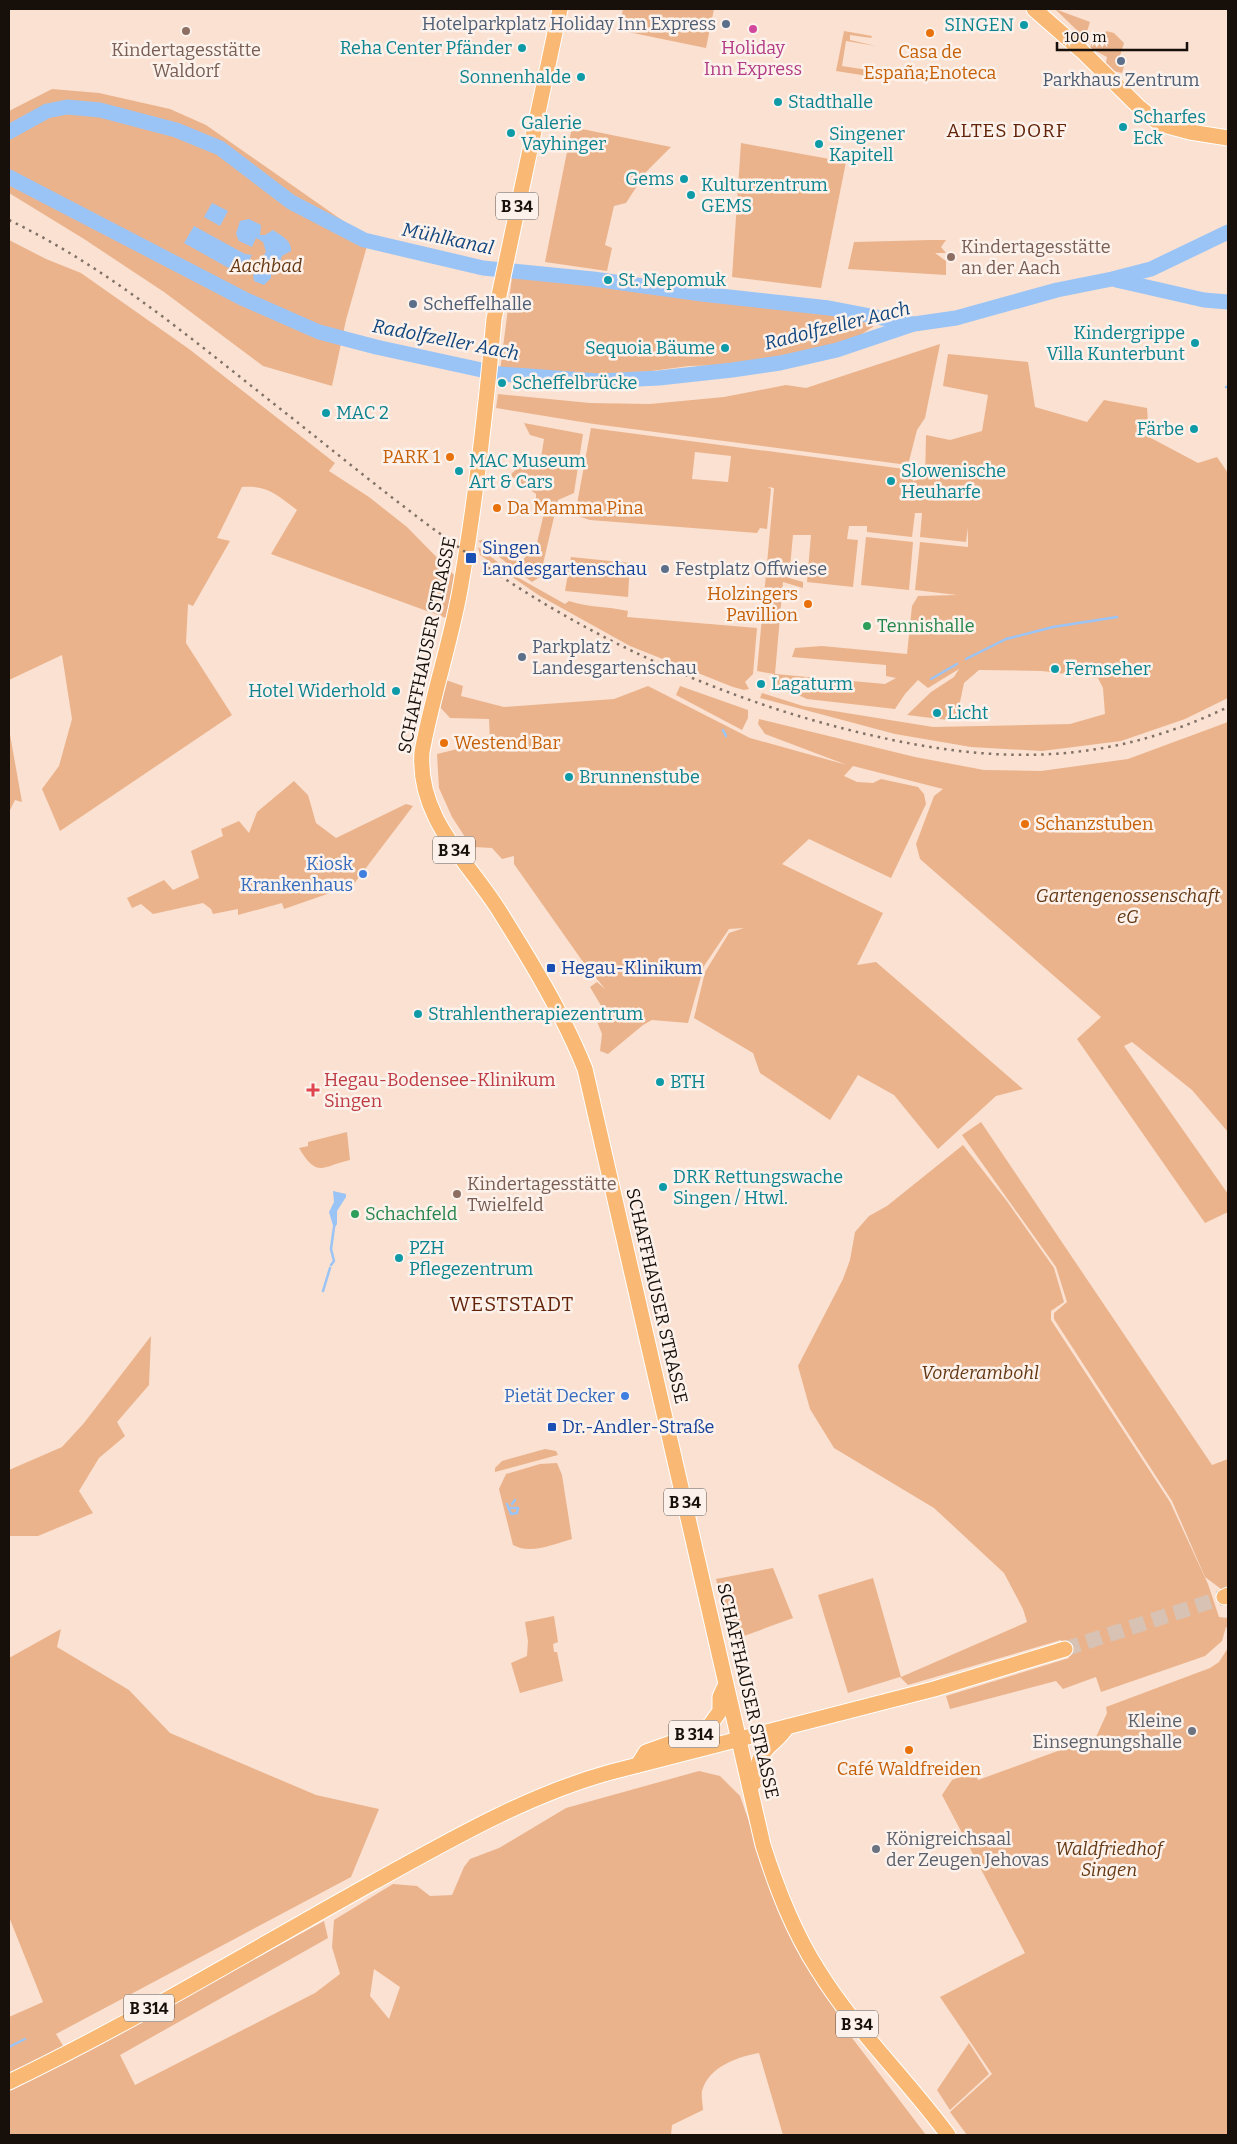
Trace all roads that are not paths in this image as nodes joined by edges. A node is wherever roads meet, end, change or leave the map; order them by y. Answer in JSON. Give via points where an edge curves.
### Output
{"nodes":[{"id":1,"x":560,"y":9,"type":"edge"},
{"id":2,"x":1034,"y":9,"type":"edge"},
{"id":3,"x":1228,"y":138,"type":"edge"},
{"id":4,"x":1065,"y":1649,"type":"tunnel mouth"},
{"id":5,"x":727,"y":1683,"type":"junction"},
{"id":6,"x":787,"y":1727,"type":"junction"},
{"id":7,"x":739,"y":1738,"type":"junction"},
{"id":8,"x":638,"y":1765,"type":"junction"},
{"id":9,"x":750,"y":1787,"type":"junction"},
{"id":10,"x":9,"y":2082,"type":"edge"},
{"id":11,"x":948,"y":2135,"type":"edge"}],
"edges":[{"from":1,"to":5,"type":"main road","name":"SCHAFFHAUSER STRASSE","number":"B 34","via":[[494,319],[492,357],[460,591],[421,765],[425,792],[444,835],[479,880],[542,982],[567,1025],[585,1069]]},
{"from":2,"to":3,"type":"main road","via":[[1160,124]]},
{"from":4,"to":6,"type":"main road","via":[[934,1689]]},
{"from":5,"to":7,"type":"main road","name":"SCHAFFHAUSER STRASSE","number":"B 34"},
{"from":5,"to":8,"type":"main road","number":"B 314","via":[[720,1697],[720,1711],[710,1725],[646,1752]]},
{"from":6,"to":7,"type":"main road"},
{"from":6,"to":9,"type":"main road","via":[[780,1738],[763,1752],[758,1763],[758,1779]]},
{"from":7,"to":8,"type":"main road","number":"B 314"},
{"from":7,"to":9,"type":"main road","name":"SCHAFFHAUSER STRASSE","number":"B 34"},
{"from":8,"to":10,"type":"main road","number":"B 314","via":[[589,1778],[489,1820]]},
{"from":9,"to":11,"type":"main road","name":"SCHAFFHAUSER STRASSE","number":"B 34","via":[[772,1874],[807,1952],[836,1997]]}]}
